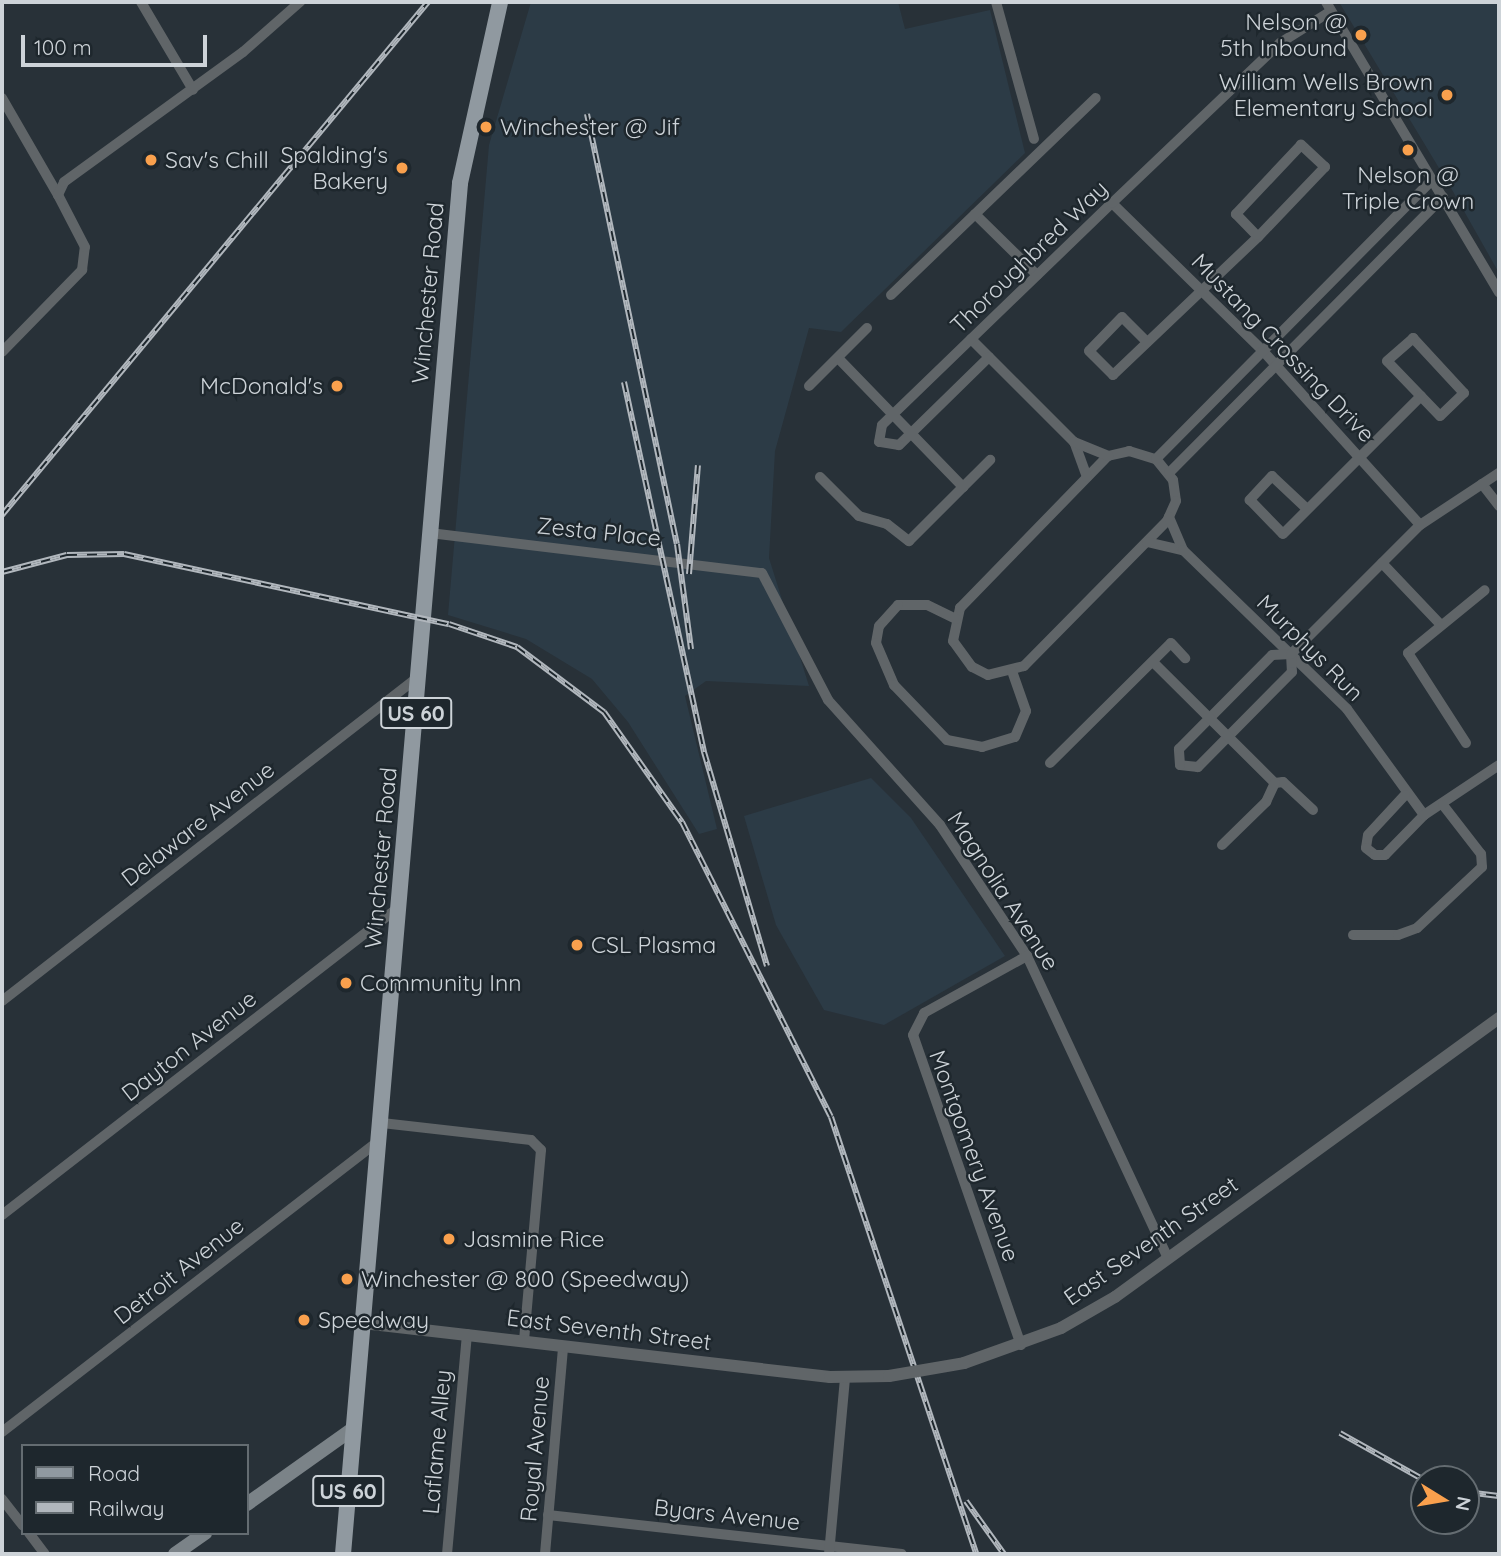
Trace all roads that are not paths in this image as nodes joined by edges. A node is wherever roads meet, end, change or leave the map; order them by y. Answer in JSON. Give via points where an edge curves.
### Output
{"nodes":[{"id":1,"x":141,"y":2,"type":"edge"},
{"id":2,"x":300,"y":2,"type":"edge"},
{"id":3,"x":500,"y":2,"type":"edge"},
{"id":4,"x":996,"y":2,"type":"edge"},
{"id":5,"x":1328,"y":6,"type":"edge"},
{"id":6,"x":193,"y":90,"type":"junction"},
{"id":7,"x":2,"y":98,"type":"edge"},
{"id":8,"x":1096,"y":98,"type":"dead end"},
{"id":9,"x":1034,"y":139,"type":"dead end"},
{"id":10,"x":1432,"y":180,"type":"junction"},
{"id":11,"x":58,"y":195,"type":"junction"},
{"id":12,"x":1443,"y":197,"type":"junction"},
{"id":13,"x":1112,"y":203,"type":"junction"},
{"id":14,"x":975,"y":214,"type":"junction"},
{"id":15,"x":1256,"y":235,"type":"junction"},
{"id":16,"x":1037,"y":275,"type":"junction"},
{"id":17,"x":1200,"y":289,"type":"junction"},
{"id":18,"x":1499,"y":292,"type":"edge"},
{"id":19,"x":891,"y":295,"type":"dead end"},
{"id":20,"x":867,"y":328,"type":"dead end"},
{"id":21,"x":971,"y":339,"type":"junction"},
{"id":22,"x":1147,"y":342,"type":"junction"},
{"id":23,"x":1263,"y":351,"type":"junction"},
{"id":24,"x":2,"y":352,"type":"edge"},
{"id":25,"x":989,"y":357,"type":"junction"},
{"id":26,"x":838,"y":358,"type":"junction"},
{"id":27,"x":1275,"y":365,"type":"junction"},
{"id":28,"x":809,"y":387,"type":"dead end"},
{"id":29,"x":1420,"y":396,"type":"junction"},
{"id":30,"x":893,"y":415,"type":"junction"},
{"id":31,"x":912,"y":433,"type":"junction"},
{"id":32,"x":1074,"y":442,"type":"junction"},
{"id":33,"x":1361,"y":455,"type":"junction"},
{"id":34,"x":1108,"y":456,"type":"junction"},
{"id":35,"x":1156,"y":459,"type":"junction"},
{"id":36,"x":990,"y":460,"type":"dead end"},
{"id":37,"x":1169,"y":473,"type":"junction"},
{"id":38,"x":1499,"y":473,"type":"edge"},
{"id":39,"x":820,"y":477,"type":"dead end"},
{"id":40,"x":1087,"y":477,"type":"junction"},
{"id":41,"x":1482,"y":485,"type":"junction"},
{"id":42,"x":963,"y":487,"type":"junction"},
{"id":43,"x":1499,"y":506,"type":"edge"},
{"id":44,"x":1307,"y":509,"type":"junction"},
{"id":45,"x":1169,"y":517,"type":"junction"},
{"id":46,"x":1420,"y":525,"type":"junction"},
{"id":47,"x":430,"y":533,"type":"junction"},
{"id":48,"x":1147,"y":541,"type":"junction"},
{"id":49,"x":1183,"y":550,"type":"junction"},
{"id":50,"x":1382,"y":563,"type":"junction"},
{"id":51,"x":762,"y":573,"type":"joint"},
{"id":52,"x":1486,"y":590,"type":"dead end"},
{"id":53,"x":956,"y":619,"type":"junction"},
{"id":54,"x":1440,"y":624,"type":"junction"},
{"id":55,"x":1292,"y":654,"type":"junction"},
{"id":56,"x":1185,"y":657,"type":"dead end"},
{"id":57,"x":1153,"y":662,"type":"junction"},
{"id":58,"x":1012,"y":671,"type":"junction"},
{"id":59,"x":418,"y":677,"type":"junction"},
{"id":60,"x":1209,"y":717,"type":"junction"},
{"id":61,"x":1228,"y":737,"type":"junction"},
{"id":62,"x":1466,"y":743,"type":"dead end"},
{"id":63,"x":1050,"y":763,"type":"dead end"},
{"id":64,"x":1499,"y":765,"type":"edge"},
{"id":65,"x":1275,"y":783,"type":"junction"},
{"id":66,"x":1405,"y":795,"type":"junction"},
{"id":67,"x":1443,"y":805,"type":"junction"},
{"id":68,"x":1313,"y":810,"type":"dead end"},
{"id":69,"x":1424,"y":815,"type":"junction"},
{"id":70,"x":1222,"y":845,"type":"dead end"},
{"id":71,"x":400,"y":906,"type":"junction"},
{"id":72,"x":1353,"y":935,"type":"dead end"},
{"id":73,"x":1027,"y":956,"type":"junction"},
{"id":74,"x":2,"y":1001,"type":"edge"},
{"id":75,"x":1499,"y":1018,"type":"edge"},
{"id":76,"x":381,"y":1132,"type":"junction"},
{"id":77,"x":2,"y":1215,"type":"edge"},
{"id":78,"x":1168,"y":1259,"type":"junction"},
{"id":79,"x":363,"y":1323,"type":"junction"},
{"id":80,"x":467,"y":1334,"type":"junction"},
{"id":81,"x":524,"y":1341,"type":"junction"},
{"id":82,"x":1021,"y":1345,"type":"junction"},
{"id":83,"x":563,"y":1347,"type":"junction"},
{"id":84,"x":845,"y":1378,"type":"junction"},
{"id":85,"x":354,"y":1428,"type":"junction"},
{"id":86,"x":2,"y":1432,"type":"edge"},
{"id":87,"x":2,"y":1499,"type":"edge"},
{"id":88,"x":248,"y":1503,"type":"edge"},
{"id":89,"x":548,"y":1515,"type":"junction"},
{"id":90,"x":21,"y":1523,"type":"edge"},
{"id":91,"x":31,"y":1535,"type":"edge"},
{"id":92,"x":202,"y":1535,"type":"edge"},
{"id":93,"x":830,"y":1550,"type":"edge"},
{"id":94,"x":45,"y":1554,"type":"edge"},
{"id":95,"x":176,"y":1554,"type":"edge"},
{"id":96,"x":343,"y":1554,"type":"edge"},
{"id":97,"x":447,"y":1554,"type":"edge"},
{"id":98,"x":545,"y":1554,"type":"edge"},
{"id":99,"x":902,"y":1554,"type":"edge"}],
"edges":[{"from":1,"to":6,"type":"street"},
{"from":2,"to":6,"type":"street"},
{"from":3,"to":47,"type":"main road","name":"Winchester Road","number":"US 60","via":[[470,113],[460,183]]},
{"from":4,"to":9,"type":"street"},
{"from":5,"to":10,"type":"street"},
{"from":5,"to":13,"type":"street","name":"Thoroughbred Way","via":[[1280,43]]},
{"from":6,"to":11,"type":"street","via":[[68,178]]},
{"from":7,"to":11,"type":"street"},
{"from":8,"to":14,"type":"street"},
{"from":10,"to":12,"type":"street"},
{"from":10,"to":23,"type":"street"},
{"from":11,"to":24,"type":"street","via":[[85,247],[82,271]]},
{"from":12,"to":18,"type":"street"},
{"from":12,"to":27,"type":"street"},
{"from":13,"to":16,"type":"street","name":"Thoroughbred Way"},
{"from":13,"to":17,"type":"street","name":"Mustang Crossing Drive"},
{"from":14,"to":16,"type":"street"},
{"from":14,"to":19,"type":"street"},
{"from":15,"to":15,"type":"street","via":[[1236,214],[1301,145],[1325,167]]},
{"from":15,"to":17,"type":"street"},
{"from":16,"to":21,"type":"street","name":"Thoroughbred Way"},
{"from":17,"to":22,"type":"street"},
{"from":17,"to":23,"type":"street","name":"Mustang Crossing Drive"},
{"from":20,"to":26,"type":"street"},
{"from":21,"to":25,"type":"street"},
{"from":21,"to":30,"type":"street","name":"Thoroughbred Way"},
{"from":22,"to":22,"type":"street","via":[[1113,376],[1089,351],[1122,317]]},
{"from":23,"to":27,"type":"street","name":"Mustang Crossing Drive"},
{"from":23,"to":35,"type":"street"},
{"from":25,"to":31,"type":"street","name":"Thoroughbred Way"},
{"from":25,"to":32,"type":"street"},
{"from":26,"to":28,"type":"street"},
{"from":26,"to":30,"type":"street"},
{"from":27,"to":33,"type":"street","name":"Mustang Crossing Drive"},
{"from":27,"to":37,"type":"street"},
{"from":29,"to":29,"type":"street","via":[[1440,416],[1464,393],[1413,338],[1387,361]]},
{"from":29,"to":33,"type":"street"},
{"from":30,"to":31,"type":"street"},
{"from":30,"to":31,"type":"street","name":"Thoroughbred Way","via":[[879,430],[880,442],[895,448]]},
{"from":31,"to":42,"type":"street"},
{"from":32,"to":34,"type":"street"},
{"from":32,"to":40,"type":"street"},
{"from":33,"to":44,"type":"street"},
{"from":33,"to":46,"type":"street","name":"Mustang Crossing Drive"},
{"from":34,"to":35,"type":"street","via":[[1129,451]]},
{"from":34,"to":40,"type":"street"},
{"from":35,"to":37,"type":"street"},
{"from":36,"to":42,"type":"street"},
{"from":37,"to":45,"type":"street","via":[[1176,501]]},
{"from":38,"to":41,"type":"street"},
{"from":39,"to":42,"type":"street","via":[[859,516],[887,524],[909,541]]},
{"from":40,"to":53,"type":"street"},
{"from":41,"to":43,"type":"street"},
{"from":41,"to":46,"type":"street"},
{"from":44,"to":44,"type":"street","via":[[1283,534],[1250,500],[1272,475]]},
{"from":45,"to":48,"type":"street"},
{"from":45,"to":49,"type":"street","name":"Murphys Run"},
{"from":46,"to":50,"type":"street"},
{"from":47,"to":51,"type":"street","name":"Zesta Place"},
{"from":47,"to":59,"type":"main road","name":"Winchester Road","number":"US 60"},
{"from":48,"to":49,"type":"street","name":"Murphys Run"},
{"from":48,"to":58,"type":"street","via":[[1032,659]]},
{"from":49,"to":55,"type":"street","name":"Murphys Run"},
{"from":50,"to":54,"type":"street"},
{"from":50,"to":55,"type":"street"},
{"from":51,"to":73,"type":"street","name":"Magnolia Avenue","via":[[828,700],[940,825]]},
{"from":52,"to":54,"type":"street"},
{"from":53,"to":58,"type":"street","via":[[953,641],[965,661],[988,675]]},
{"from":53,"to":58,"type":"street","via":[[927,605],[898,605],[879,626],[876,643],[894,685],[947,740],[982,747],[1016,737],[1026,711]]},
{"from":54,"to":62,"type":"street","via":[[1412,645],[1410,659]]},
{"from":55,"to":60,"type":"street","via":[[1272,655]]},
{"from":55,"to":61,"type":"street","via":[[1292,672]]},
{"from":55,"to":66,"type":"street","name":"Murphys Run","via":[[1347,709]]},
{"from":56,"to":57,"type":"street","via":[[1171,643]]},
{"from":57,"to":60,"type":"street"},
{"from":57,"to":63,"type":"street"},
{"from":59,"to":71,"type":"main road","name":"Winchester Road","number":"US 60"},
{"from":59,"to":74,"type":"street","name":"Delaware Avenue"},
{"from":60,"to":61,"type":"street"},
{"from":60,"to":61,"type":"street","via":[[1179,749],[1180,765],[1198,767]]},
{"from":61,"to":65,"type":"street"},
{"from":64,"to":67,"type":"street"},
{"from":65,"to":68,"type":"street","via":[[1283,782]]},
{"from":65,"to":70,"type":"street","via":[[1265,802]]},
{"from":66,"to":69,"type":"street","name":"Murphys Run"},
{"from":66,"to":69,"type":"street","via":[[1368,835],[1371,853],[1385,855]]},
{"from":67,"to":69,"type":"street"},
{"from":67,"to":72,"type":"street","via":[[1481,854],[1482,867],[1417,928],[1398,935]]},
{"from":71,"to":76,"type":"main road","name":"Winchester Road","number":"US 60"},
{"from":71,"to":77,"type":"street","name":"Dayton Avenue"},
{"from":73,"to":78,"type":"street","name":"Magnolia Avenue"},
{"from":73,"to":82,"type":"street","name":"Montgomery Avenue","via":[[924,1013],[913,1035]]},
{"from":75,"to":78,"type":"street","name":"East Seventh Street"},
{"from":76,"to":79,"type":"main road","name":"Winchester Road","number":"US 60"},
{"from":76,"to":81,"type":"street","via":[[531,1140],[542,1154]]},
{"from":76,"to":86,"type":"street","name":"Detroit Avenue"},
{"from":78,"to":82,"type":"street","name":"East Seventh Street","via":[[1088,1314]]},
{"from":79,"to":80,"type":"street","name":"East Seventh Street"},
{"from":79,"to":85,"type":"main road","name":"Winchester Road","number":"US 60"},
{"from":80,"to":81,"type":"street","name":"East Seventh Street"},
{"from":80,"to":97,"type":"street","name":"Laflame Alley"},
{"from":81,"to":83,"type":"street","name":"East Seventh Street"},
{"from":82,"to":84,"type":"street","name":"East Seventh Street","bridge":true,"via":[[964,1363],[889,1376]]},
{"from":83,"to":84,"type":"street","name":"East Seventh Street"},
{"from":83,"to":89,"type":"street","name":"Royal Avenue"},
{"from":84,"to":93,"type":"street"},
{"from":85,"to":88,"type":"main road"},
{"from":85,"to":96,"type":"main road","name":"Winchester Road","number":"US 60"},
{"from":87,"to":90,"type":"street"},
{"from":89,"to":93,"type":"street","name":"Byars Avenue"},
{"from":89,"to":98,"type":"street","name":"Royal Avenue"},
{"from":91,"to":94,"type":"street"},
{"from":92,"to":95,"type":"main road"},
{"from":93,"to":99,"type":"street","name":"Byars Avenue"}]}
